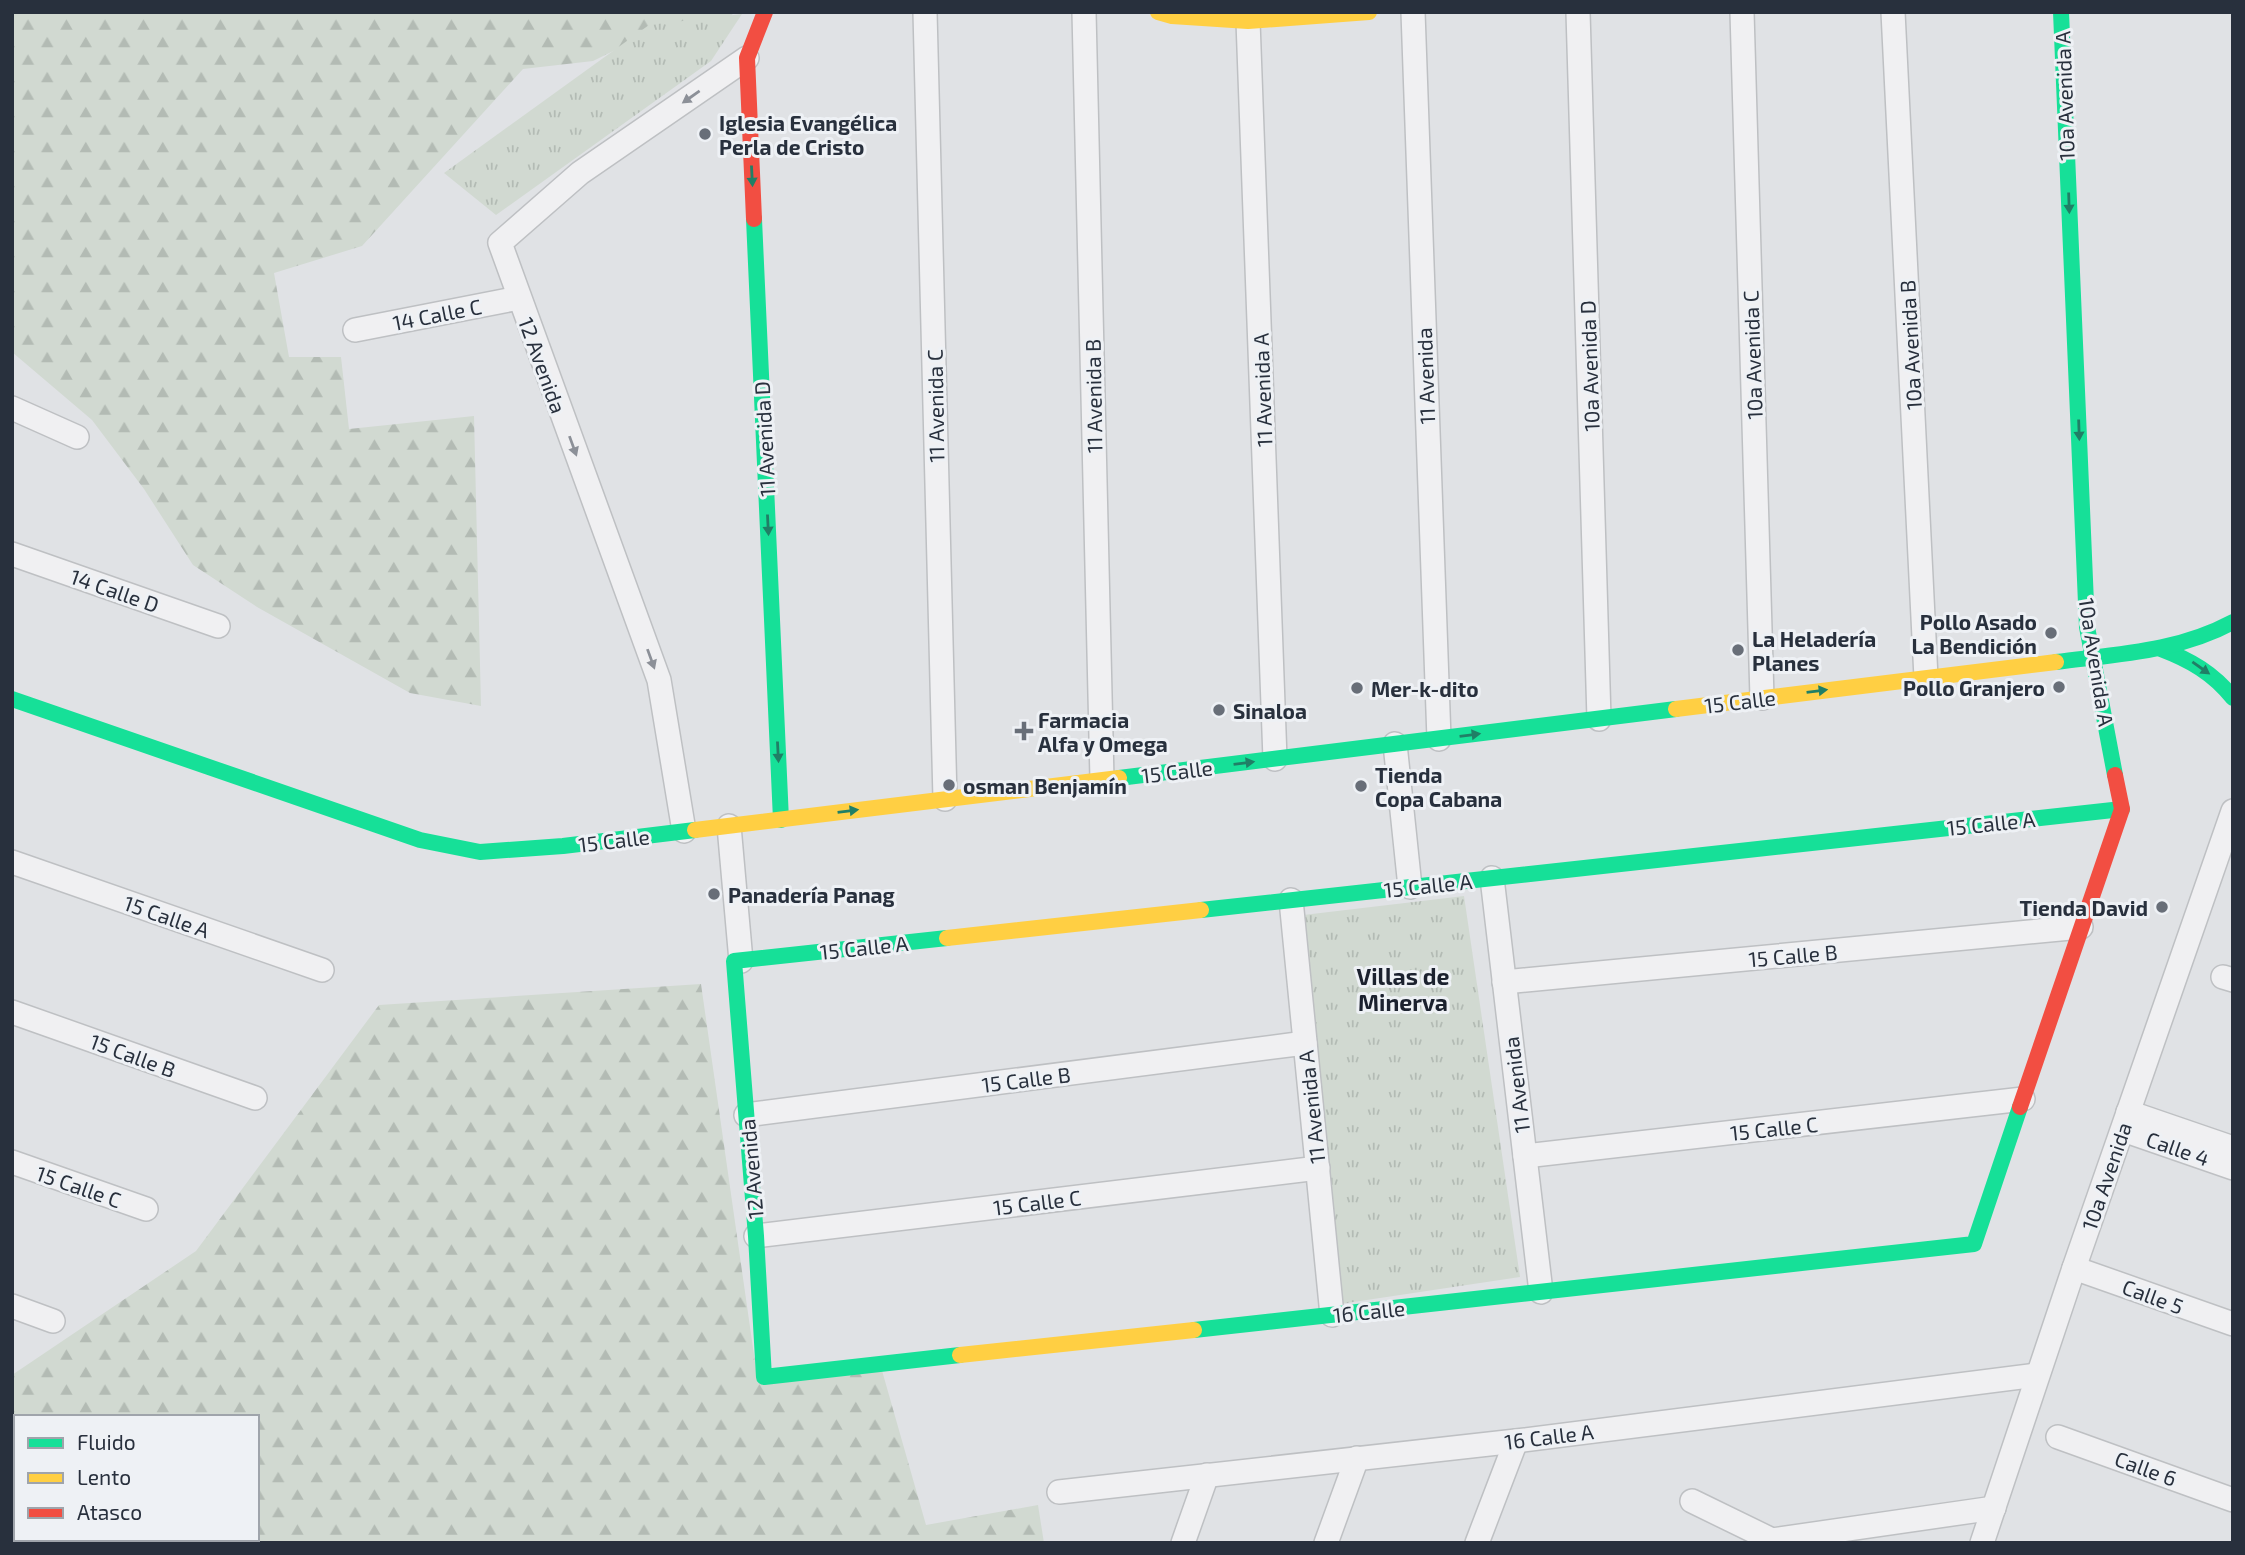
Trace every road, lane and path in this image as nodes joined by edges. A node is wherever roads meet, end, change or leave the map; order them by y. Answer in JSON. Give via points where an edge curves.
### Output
{"nodes":[{"id":1,"x":765,"y":12,"type":"edge"},
{"id":2,"x":925,"y":12,"type":"edge"},
{"id":3,"x":1084,"y":12,"type":"edge"},
{"id":4,"x":1158,"y":12,"type":"edge"},
{"id":5,"x":1369,"y":12,"type":"edge"},
{"id":6,"x":1413,"y":12,"type":"edge"},
{"id":7,"x":1578,"y":12,"type":"edge"},
{"id":8,"x":1742,"y":12,"type":"edge"},
{"id":9,"x":1893,"y":12,"type":"edge"},
{"id":10,"x":2061,"y":12,"type":"edge"},
{"id":11,"x":1248,"y":21,"type":"junction"},
{"id":12,"x":747,"y":58,"type":"junction"},
{"id":13,"x":519,"y":298,"type":"junction"},
{"id":14,"x":355,"y":330,"type":"dead end"},
{"id":15,"x":12,"y":408,"type":"edge"},
{"id":16,"x":77,"y":436,"type":"dead end"},
{"id":17,"x":12,"y":554,"type":"edge"},
{"id":18,"x":2233,"y":622,"type":"edge"},
{"id":19,"x":218,"y":626,"type":"dead end"},
{"id":20,"x":2161,"y":649,"type":"junction"},
{"id":21,"x":2094,"y":657,"type":"junction"},
{"id":22,"x":1926,"y":678,"type":"junction"},
{"id":23,"x":1762,"y":698,"type":"junction"},
{"id":24,"x":2233,"y":698,"type":"edge"},
{"id":25,"x":12,"y":699,"type":"edge"},
{"id":26,"x":1599,"y":719,"type":"junction"},
{"id":27,"x":1439,"y":739,"type":"junction"},
{"id":28,"x":1395,"y":744,"type":"junction"},
{"id":29,"x":1275,"y":759,"type":"junction"},
{"id":30,"x":1102,"y":780,"type":"junction"},
{"id":31,"x":945,"y":799,"type":"junction"},
{"id":32,"x":2122,"y":808,"type":"junction"},
{"id":33,"x":2233,"y":811,"type":"edge"},
{"id":34,"x":781,"y":820,"type":"junction"},
{"id":35,"x":729,"y":826,"type":"junction"},
{"id":36,"x":684,"y":831,"type":"junction"},
{"id":37,"x":12,"y":862,"type":"edge"},
{"id":38,"x":1492,"y":878,"type":"junction"},
{"id":39,"x":1409,"y":887,"type":"junction"},
{"id":40,"x":1291,"y":900,"type":"junction"},
{"id":41,"x":2081,"y":927,"type":"junction"},
{"id":42,"x":737,"y":961,"type":"junction"},
{"id":43,"x":322,"y":970,"type":"dead end"},
{"id":44,"x":1504,"y":982,"type":"junction"},
{"id":45,"x":12,"y":1012,"type":"edge"},
{"id":46,"x":1305,"y":1043,"type":"junction"},
{"id":47,"x":255,"y":1098,"type":"dead end"},
{"id":48,"x":2023,"y":1099,"type":"junction"},
{"id":49,"x":746,"y":1115,"type":"junction"},
{"id":50,"x":2125,"y":1121,"type":"junction"},
{"id":51,"x":2233,"y":1148,"type":"edge"},
{"id":52,"x":1525,"y":1156,"type":"junction"},
{"id":53,"x":12,"y":1163,"type":"edge"},
{"id":54,"x":1318,"y":1168,"type":"junction"},
{"id":55,"x":2233,"y":1168,"type":"edge"},
{"id":56,"x":146,"y":1209,"type":"dead end"},
{"id":57,"x":756,"y":1236,"type":"junction"},
{"id":58,"x":1974,"y":1244,"type":"joint"},
{"id":59,"x":2074,"y":1268,"type":"junction"},
{"id":60,"x":1541,"y":1292,"type":"junction"},
{"id":61,"x":12,"y":1306,"type":"edge"},
{"id":62,"x":1332,"y":1315,"type":"junction"},
{"id":63,"x":54,"y":1321,"type":"dead end"},
{"id":64,"x":2233,"y":1324,"type":"edge"},
{"id":65,"x":2037,"y":1375,"type":"junction"},
{"id":66,"x":764,"y":1377,"type":"joint"},
{"id":67,"x":2059,"y":1437,"type":"dead end"},
{"id":68,"x":1516,"y":1441,"type":"junction"},
{"id":69,"x":1357,"y":1458,"type":"junction"},
{"id":70,"x":1207,"y":1475,"type":"junction"},
{"id":71,"x":1059,"y":1492,"type":"dead end"},
{"id":72,"x":2233,"y":1500,"type":"edge"},
{"id":73,"x":1692,"y":1501,"type":"dead end"},
{"id":74,"x":1994,"y":1508,"type":"junction"},
{"id":75,"x":1183,"y":1543,"type":"edge"},
{"id":76,"x":1326,"y":1543,"type":"edge"},
{"id":77,"x":1477,"y":1543,"type":"edge"},
{"id":78,"x":1982,"y":1543,"type":"edge"}],
"edges":[{"from":1,"to":12,"type":"street"},
{"from":2,"to":31,"type":"street","name":"11 Avenida C"},
{"from":3,"to":30,"type":"street","name":"11 Avenida B"},
{"from":4,"to":11,"type":"street"},
{"from":5,"to":11,"type":"street"},
{"from":6,"to":27,"type":"street","name":"11 Avenida"},
{"from":7,"to":26,"type":"street","name":"10a Avenida D"},
{"from":8,"to":23,"type":"street","name":"10a Avenida C"},
{"from":9,"to":22,"type":"street","name":"10a Avenida B"},
{"from":10,"to":21,"type":"street","name":"10a Avenida A","one_way":true,"via":[[2087,627]]},
{"from":11,"to":29,"type":"street","name":"11 Avenida A"},
{"from":12,"to":13,"type":"street","name":"12 Avenida","one_way":true,"via":[[580,173],[499,243]]},
{"from":12,"to":34,"type":"street","name":"11 Avenida D","one_way":true},
{"from":13,"to":14,"type":"street","name":"14 Calle C"},
{"from":13,"to":36,"type":"street","name":"12 Avenida","one_way":true,"via":[[659,680]]},
{"from":15,"to":16,"type":"street"},
{"from":17,"to":19,"type":"street","name":"14 Calle D"},
{"from":18,"to":20,"type":"street","name":"15 Calle"},
{"from":20,"to":21,"type":"street","name":"15 Calle"},
{"from":20,"to":24,"type":"street","one_way":true,"via":[[2194,662]]},
{"from":21,"to":22,"type":"street","name":"15 Calle"},
{"from":21,"to":32,"type":"street","name":"10a Avenida A"},
{"from":23,"to":22,"type":"street","name":"15 Calle","one_way":true},
{"from":23,"to":26,"type":"street","name":"15 Calle"},
{"from":25,"to":36,"type":"street","name":"15 Calle","via":[[420,840],[480,852]]},
{"from":27,"to":26,"type":"street","name":"15 Calle","one_way":true},
{"from":27,"to":28,"type":"street","name":"15 Calle"},
{"from":28,"to":29,"type":"street","name":"15 Calle"},
{"from":28,"to":39,"type":"street"},
{"from":30,"to":29,"type":"street","name":"15 Calle","one_way":true},
{"from":30,"to":31,"type":"street","name":"15 Calle"},
{"from":34,"to":31,"type":"street","name":"15 Calle","one_way":true},
{"from":32,"to":38,"type":"street","name":"15 Calle A"},
{"from":32,"to":41,"type":"street","name":"10a Avenida A"},
{"from":33,"to":50,"type":"street","name":"10a Avenida"},
{"from":34,"to":35,"type":"street","name":"15 Calle"},
{"from":35,"to":36,"type":"street","name":"15 Calle"},
{"from":35,"to":42,"type":"street"},
{"from":37,"to":43,"type":"street","name":"15 Calle A"},
{"from":38,"to":39,"type":"street","name":"15 Calle A"},
{"from":38,"to":44,"type":"street","name":"11 Avenida"},
{"from":39,"to":40,"type":"street","name":"15 Calle A"},
{"from":40,"to":42,"type":"street","name":"15 Calle A"},
{"from":40,"to":46,"type":"street","name":"11 Avenida A"},
{"from":41,"to":44,"type":"street","name":"15 Calle B"},
{"from":41,"to":48,"type":"street","name":"10a Avenida A"},
{"from":42,"to":49,"type":"street","name":"12 Avenida"},
{"from":44,"to":52,"type":"street","name":"11 Avenida"},
{"from":45,"to":47,"type":"street","name":"15 Calle B"},
{"from":46,"to":49,"type":"street","name":"15 Calle B"},
{"from":46,"to":54,"type":"street","name":"11 Avenida A"},
{"from":48,"to":52,"type":"street","name":"15 Calle C"},
{"from":48,"to":58,"type":"street","name":"10a Avenida A"},
{"from":49,"to":57,"type":"street","name":"12 Avenida"},
{"from":50,"to":51,"type":"street","name":"Calle 4"},
{"from":50,"to":55,"type":"street","name":"Calle 4"},
{"from":50,"to":59,"type":"street","name":"10a Avenida"},
{"from":52,"to":60,"type":"street","name":"11 Avenida"},
{"from":53,"to":56,"type":"street","name":"15 Calle C"},
{"from":54,"to":57,"type":"street","name":"15 Calle C"},
{"from":54,"to":62,"type":"street","name":"11 Avenida A"},
{"from":57,"to":66,"type":"street","name":"12 Avenida"},
{"from":58,"to":60,"type":"street","name":"16 Calle"},
{"from":59,"to":64,"type":"street","name":"Calle 5"},
{"from":59,"to":65,"type":"street","name":"10a Avenida"},
{"from":60,"to":62,"type":"street","name":"16 Calle"},
{"from":61,"to":63,"type":"street"},
{"from":62,"to":66,"type":"street","name":"16 Calle"},
{"from":65,"to":68,"type":"street","name":"16 Calle A"},
{"from":65,"to":74,"type":"street","name":"10a Avenida"},
{"from":67,"to":72,"type":"street","name":"Calle 6"},
{"from":68,"to":69,"type":"street","name":"16 Calle A"},
{"from":68,"to":77,"type":"street"},
{"from":69,"to":70,"type":"street","name":"16 Calle A"},
{"from":69,"to":76,"type":"street"},
{"from":70,"to":71,"type":"street","name":"16 Calle A"},
{"from":70,"to":75,"type":"street"},
{"from":73,"to":74,"type":"street","via":[[1772,1540]]},
{"from":74,"to":78,"type":"street","name":"10a Avenida"}]}
